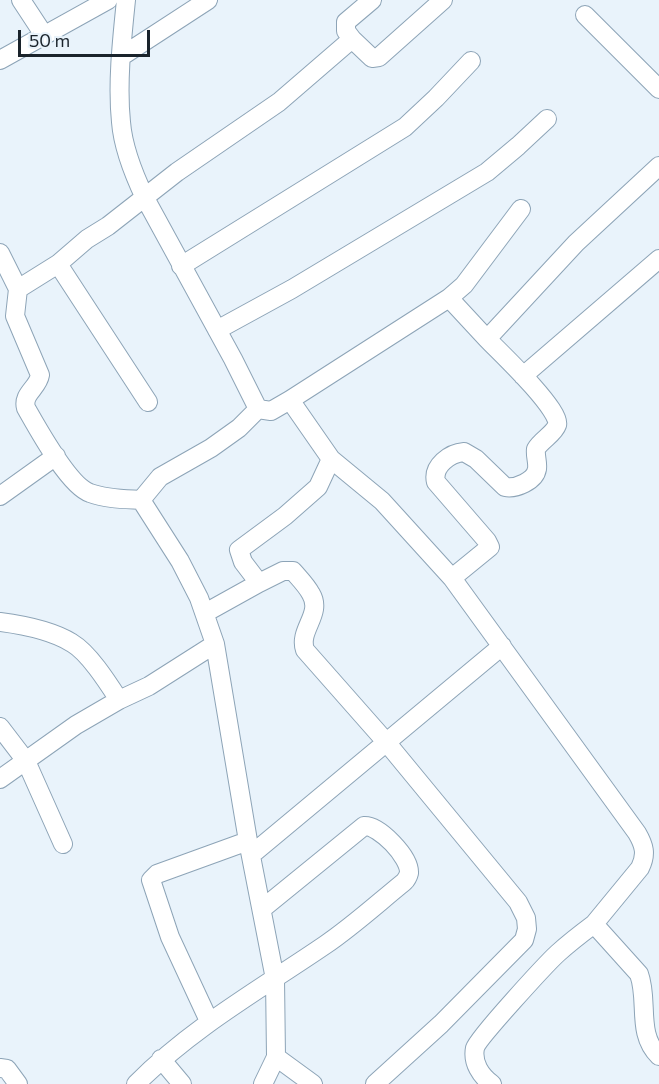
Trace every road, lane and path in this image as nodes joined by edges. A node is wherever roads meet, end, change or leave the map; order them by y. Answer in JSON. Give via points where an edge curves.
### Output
{"nodes":[{"id":1,"x":21,"y":0,"type":"edge"},
{"id":2,"x":108,"y":0,"type":"edge"},
{"id":3,"x":126,"y":0,"type":"edge"},
{"id":4,"x":208,"y":0,"type":"edge"},
{"id":5,"x":372,"y":0,"type":"edge"},
{"id":6,"x":442,"y":0,"type":"edge"},
{"id":7,"x":585,"y":15,"type":"dead end"},
{"id":8,"x":44,"y":35,"type":"junction"},
{"id":9,"x":352,"y":39,"type":"junction"},
{"id":10,"x":122,"y":56,"type":"junction"},
{"id":11,"x":0,"y":60,"type":"edge"},
{"id":12,"x":471,"y":61,"type":"dead end"},
{"id":13,"x":659,"y":89,"type":"edge"},
{"id":14,"x":547,"y":118,"type":"dead end"},
{"id":15,"x":659,"y":166,"type":"edge"},
{"id":16,"x":145,"y":198,"type":"junction"},
{"id":17,"x":521,"y":209,"type":"dead end"},
{"id":18,"x":0,"y":253,"type":"edge"},
{"id":19,"x":659,"y":259,"type":"edge"},
{"id":20,"x":58,"y":264,"type":"junction"},
{"id":21,"x":181,"y":266,"type":"junction"},
{"id":22,"x":18,"y":289,"type":"junction"},
{"id":23,"x":449,"y":298,"type":"junction"},
{"id":24,"x":217,"y":330,"type":"junction"},
{"id":25,"x":487,"y":339,"type":"junction"},
{"id":26,"x":523,"y":376,"type":"junction"},
{"id":27,"x":290,"y":400,"type":"junction"},
{"id":28,"x":148,"y":402,"type":"dead end"},
{"id":29,"x":258,"y":409,"type":"junction"},
{"id":30,"x":56,"y":456,"type":"junction"},
{"id":31,"x":331,"y":459,"type":"junction"},
{"id":32,"x":0,"y":496,"type":"edge"},
{"id":33,"x":141,"y":500,"type":"junction"},
{"id":34,"x":452,"y":578,"type":"junction"},
{"id":35,"x":259,"y":583,"type":"junction"},
{"id":36,"x":205,"y":613,"type":"junction"},
{"id":37,"x":0,"y":622,"type":"edge"},
{"id":38,"x":215,"y":644,"type":"junction"},
{"id":39,"x":502,"y":646,"type":"junction"},
{"id":40,"x":119,"y":700,"type":"junction"},
{"id":41,"x":0,"y":727,"type":"edge"},
{"id":42,"x":387,"y":743,"type":"junction"},
{"id":43,"x":26,"y":761,"type":"junction"},
{"id":44,"x":0,"y":778,"type":"edge"},
{"id":45,"x":63,"y":844,"type":"dead end"},
{"id":46,"x":250,"y":848,"type":"junction"},
{"id":47,"x":262,"y":909,"type":"junction"},
{"id":48,"x":594,"y":924,"type":"junction"},
{"id":49,"x":275,"y":979,"type":"junction"},
{"id":50,"x":209,"y":1021,"type":"junction"},
{"id":51,"x":659,"y":1056,"type":"edge"},
{"id":52,"x":276,"y":1057,"type":"junction"},
{"id":53,"x":161,"y":1059,"type":"junction"},
{"id":54,"x":0,"y":1068,"type":"edge"},
{"id":55,"x":18,"y":1084,"type":"edge"},
{"id":56,"x":136,"y":1084,"type":"edge"},
{"id":57,"x":182,"y":1084,"type":"edge"},
{"id":58,"x":263,"y":1084,"type":"edge"},
{"id":59,"x":314,"y":1084,"type":"edge"},
{"id":60,"x":375,"y":1084,"type":"edge"},
{"id":61,"x":492,"y":1084,"type":"edge"}],
"edges":[{"from":1,"to":8,"type":"street"},
{"from":2,"to":8,"type":"street"},
{"from":3,"to":10,"type":"street"},
{"from":4,"to":10,"type":"street"},
{"from":5,"to":9,"type":"street","via":[[345,24]]},
{"from":6,"to":9,"type":"street","via":[[376,58]]},
{"from":7,"to":13,"type":"street"},
{"from":8,"to":11,"type":"street"},
{"from":9,"to":16,"type":"street","via":[[279,102]]},
{"from":10,"to":16,"type":"street","via":[[121,124],[134,174]]},
{"from":12,"to":21,"type":"street","via":[[405,127]]},
{"from":14,"to":24,"type":"street","via":[[487,172]]},
{"from":15,"to":25,"type":"street","via":[[576,243]]},
{"from":16,"to":20,"type":"street"},
{"from":16,"to":21,"type":"street"},
{"from":17,"to":23,"type":"street","via":[[464,285]]},
{"from":18,"to":22,"type":"street"},
{"from":19,"to":26,"type":"street"},
{"from":20,"to":22,"type":"street"},
{"from":20,"to":28,"type":"street"},
{"from":21,"to":24,"type":"street"},
{"from":22,"to":30,"type":"street","via":[[15,316],[40,375],[24,404]]},
{"from":23,"to":25,"type":"street"},
{"from":23,"to":27,"type":"street"},
{"from":24,"to":29,"type":"street"},
{"from":25,"to":26,"type":"street"},
{"from":26,"to":34,"type":"street","via":[[558,420],[536,449],[536,473],[517,487],[505,487],[464,452],[451,455],[435,472],[436,482],[490,548]]},
{"from":27,"to":29,"type":"street","via":[[271,411]]},
{"from":27,"to":31,"type":"street"},
{"from":29,"to":33,"type":"street","via":[[211,448],[160,477]]},
{"from":30,"to":32,"type":"street"},
{"from":30,"to":33,"type":"street","via":[[73,482],[87,493]]},
{"from":31,"to":34,"type":"street","via":[[382,501]]},
{"from":31,"to":35,"type":"street","via":[[318,487],[239,550]]},
{"from":33,"to":36,"type":"street","via":[[180,561]]},
{"from":34,"to":39,"type":"street"},
{"from":35,"to":36,"type":"street"},
{"from":35,"to":42,"type":"street","via":[[283,571],[293,571],[312,594],[314,611],[302,639],[305,650]]},
{"from":36,"to":38,"type":"street"},
{"from":37,"to":40,"type":"street","via":[[73,643]]},
{"from":38,"to":40,"type":"street","via":[[149,686]]},
{"from":38,"to":46,"type":"street"},
{"from":39,"to":42,"type":"street"},
{"from":39,"to":48,"type":"street","via":[[644,847],[640,868]]},
{"from":40,"to":43,"type":"street"},
{"from":41,"to":43,"type":"street"},
{"from":42,"to":46,"type":"street"},
{"from":42,"to":60,"type":"street","via":[[519,902],[527,929],[524,940]]},
{"from":43,"to":44,"type":"street"},
{"from":43,"to":45,"type":"street"},
{"from":46,"to":47,"type":"street"},
{"from":46,"to":50,"type":"street","via":[[157,874],[151,880],[170,937]]},
{"from":47,"to":49,"type":"street"},
{"from":47,"to":49,"type":"street","via":[[364,826],[378,829],[397,848],[409,870],[404,882],[349,928]]},
{"from":48,"to":51,"type":"street","via":[[639,974],[644,1027]]},
{"from":48,"to":61,"type":"street","via":[[557,953],[475,1047],[480,1074]]},
{"from":49,"to":50,"type":"street"},
{"from":49,"to":52,"type":"street"},
{"from":50,"to":53,"type":"street"},
{"from":52,"to":58,"type":"street"},
{"from":52,"to":59,"type":"street"},
{"from":53,"to":56,"type":"street"},
{"from":53,"to":57,"type":"street"},
{"from":54,"to":55,"type":"street","via":[[7,1069]]}]}
